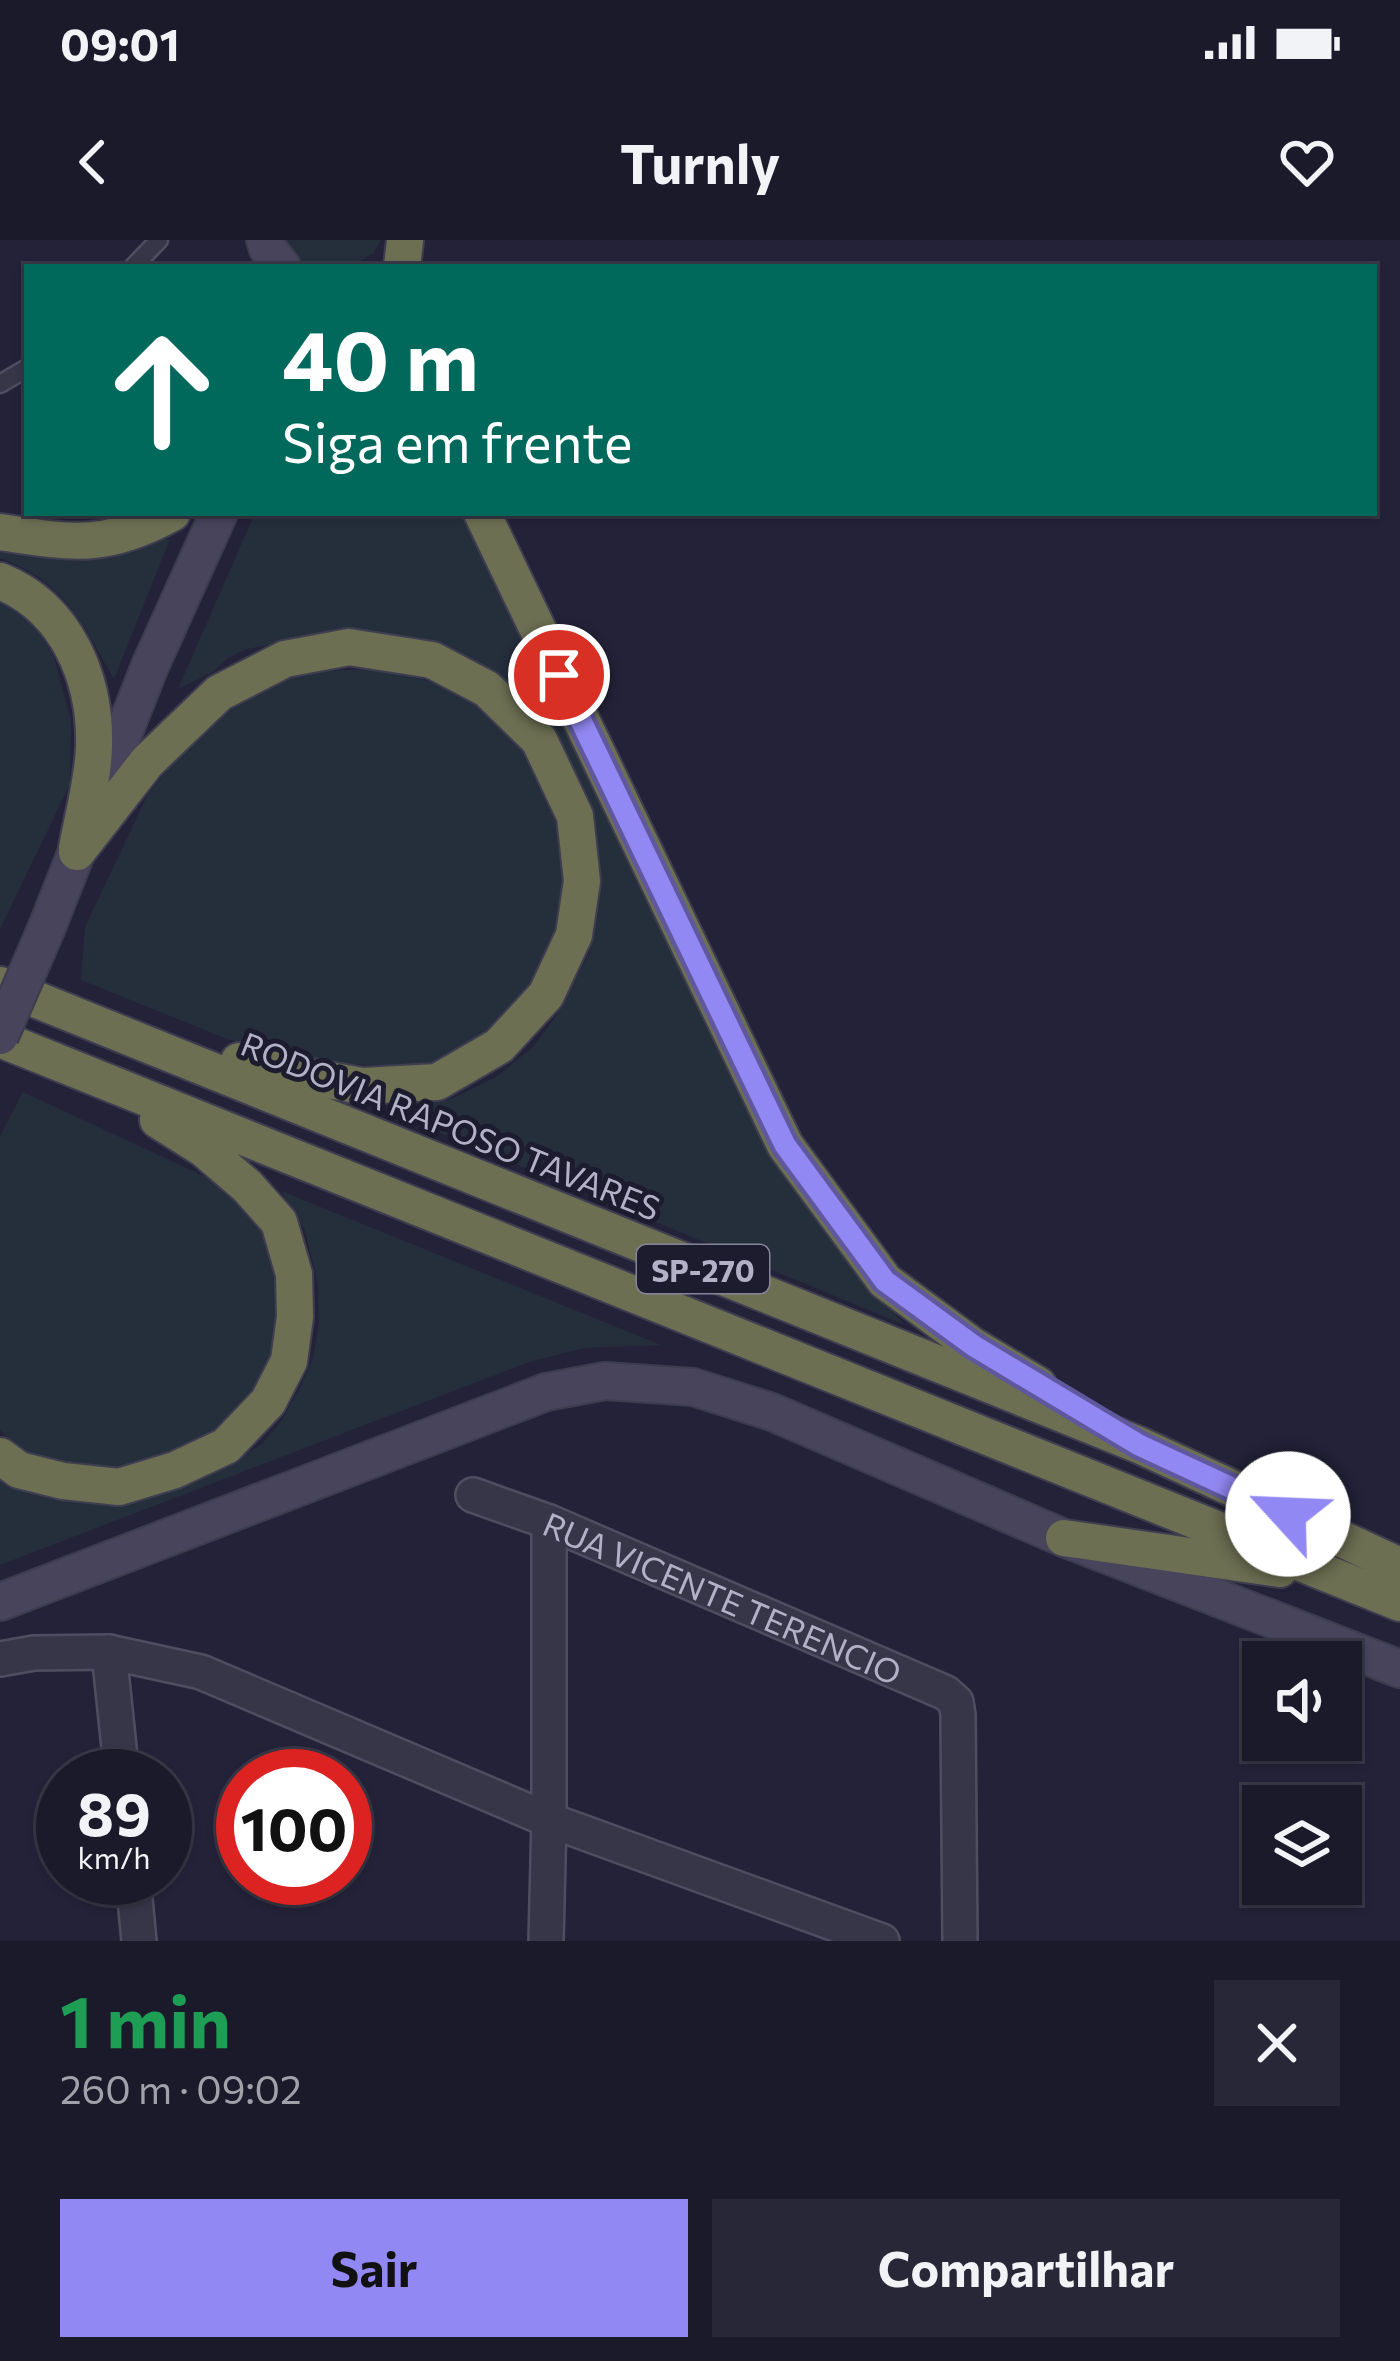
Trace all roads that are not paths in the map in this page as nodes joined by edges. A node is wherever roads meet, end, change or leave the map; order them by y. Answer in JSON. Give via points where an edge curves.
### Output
{"nodes":[{"id":1,"x":159,"y":240,"type":"edge"},
{"id":2,"x":136,"y":264,"type":"edge"},
{"id":3,"x":166,"y":516,"type":"edge"},
{"id":4,"x":219,"y":516,"type":"edge"},
{"id":5,"x":483,"y":516,"type":"edge"},
{"id":6,"x":0,"y":532,"type":"edge"},
{"id":7,"x":0,"y":581,"type":"edge"},
{"id":8,"x":77,"y":852,"type":"junction"},
{"id":9,"x":0,"y":985,"type":"edge"},
{"id":10,"x":100,"y":1025,"type":"junction"},
{"id":11,"x":0,"y":1037,"type":"edge"},
{"id":12,"x":84,"y":1072,"type":"junction"},
{"id":13,"x":1139,"y":1445,"type":"junction"},
{"id":14,"x":0,"y":1456,"type":"edge"},
{"id":15,"x":472,"y":1495,"type":"dead end"},
{"id":16,"x":549,"y":1522,"type":"junction"},
{"id":17,"x":1064,"y":1538,"type":"junction"},
{"id":18,"x":1400,"y":1566,"type":"edge"},
{"id":19,"x":1340,"y":1577,"type":"junction"},
{"id":20,"x":0,"y":1602,"type":"edge"},
{"id":21,"x":1400,"y":1603,"type":"edge"},
{"id":22,"x":109,"y":1652,"type":"junction"},
{"id":23,"x":0,"y":1659,"type":"edge"},
{"id":24,"x":1400,"y":1669,"type":"edge"},
{"id":25,"x":119,"y":1749,"type":"edge"},
{"id":26,"x":549,"y":1820,"type":"junction"},
{"id":27,"x":136,"y":1905,"type":"edge"},
{"id":28,"x":139,"y":1941,"type":"edge"},
{"id":29,"x":546,"y":1941,"type":"edge"},
{"id":30,"x":882,"y":1941,"type":"edge"},
{"id":31,"x":960,"y":1941,"type":"edge"}],
"edges":[{"from":1,"to":2,"type":"lane"},
{"from":3,"to":6,"type":"highway","via":[[98,542]]},
{"from":4,"to":8,"type":"main road"},
{"from":5,"to":13,"type":"highway","via":[[775,1125],[829,1208],[885,1281],[974,1346]]},
{"from":7,"to":8,"type":"highway","via":[[52,616],[78,653],[94,750]]},
{"from":8,"to":10,"type":"highway","via":[[147,762],[219,693],[285,658],[349,647],[432,660],[487,688],[538,740],[575,816],[577,917],[546,995],[500,1046],[437,1082],[362,1086]]},
{"from":8,"to":11,"type":"main road","bridge":true},
{"from":9,"to":10,"type":"highway","name":"RODOVIA RAPOSO TAVARES","number":"SP-270"},
{"from":10,"to":13,"type":"highway","name":"RODOVIA RAPOSO TAVARES","number":"SP-270"},
{"from":11,"to":12,"type":"highway","number":"SP-270"},
{"from":12,"to":14,"type":"highway","via":[[204,1149],[278,1222],[294,1274],[289,1360],[268,1402],[226,1446],[176,1470],[119,1487],[19,1470]]},
{"from":12,"to":19,"type":"highway","number":"SP-270"},
{"from":13,"to":18,"type":"highway","name":"RODOVIA RAPOSO TAVARES","number":"SP-270"},
{"from":15,"to":16,"type":"street","name":"RUA VICENTE TERENCIO"},
{"from":16,"to":26,"type":"street"},
{"from":16,"to":31,"type":"street","name":"RUA VICENTE TERENCIO","via":[[956,1702]]},
{"from":17,"to":19,"type":"highway"},
{"from":17,"to":20,"type":"main road","via":[[772,1412],[693,1387],[605,1381],[546,1392]]},
{"from":17,"to":24,"type":"main road"},
{"from":19,"to":21,"type":"highway","number":"SP-270"},
{"from":22,"to":23,"type":"street"},
{"from":22,"to":25,"type":"street"},
{"from":22,"to":26,"type":"street","via":[[200,1672]]},
{"from":26,"to":29,"type":"street"},
{"from":26,"to":30,"type":"street"},
{"from":27,"to":28,"type":"street"}]}
